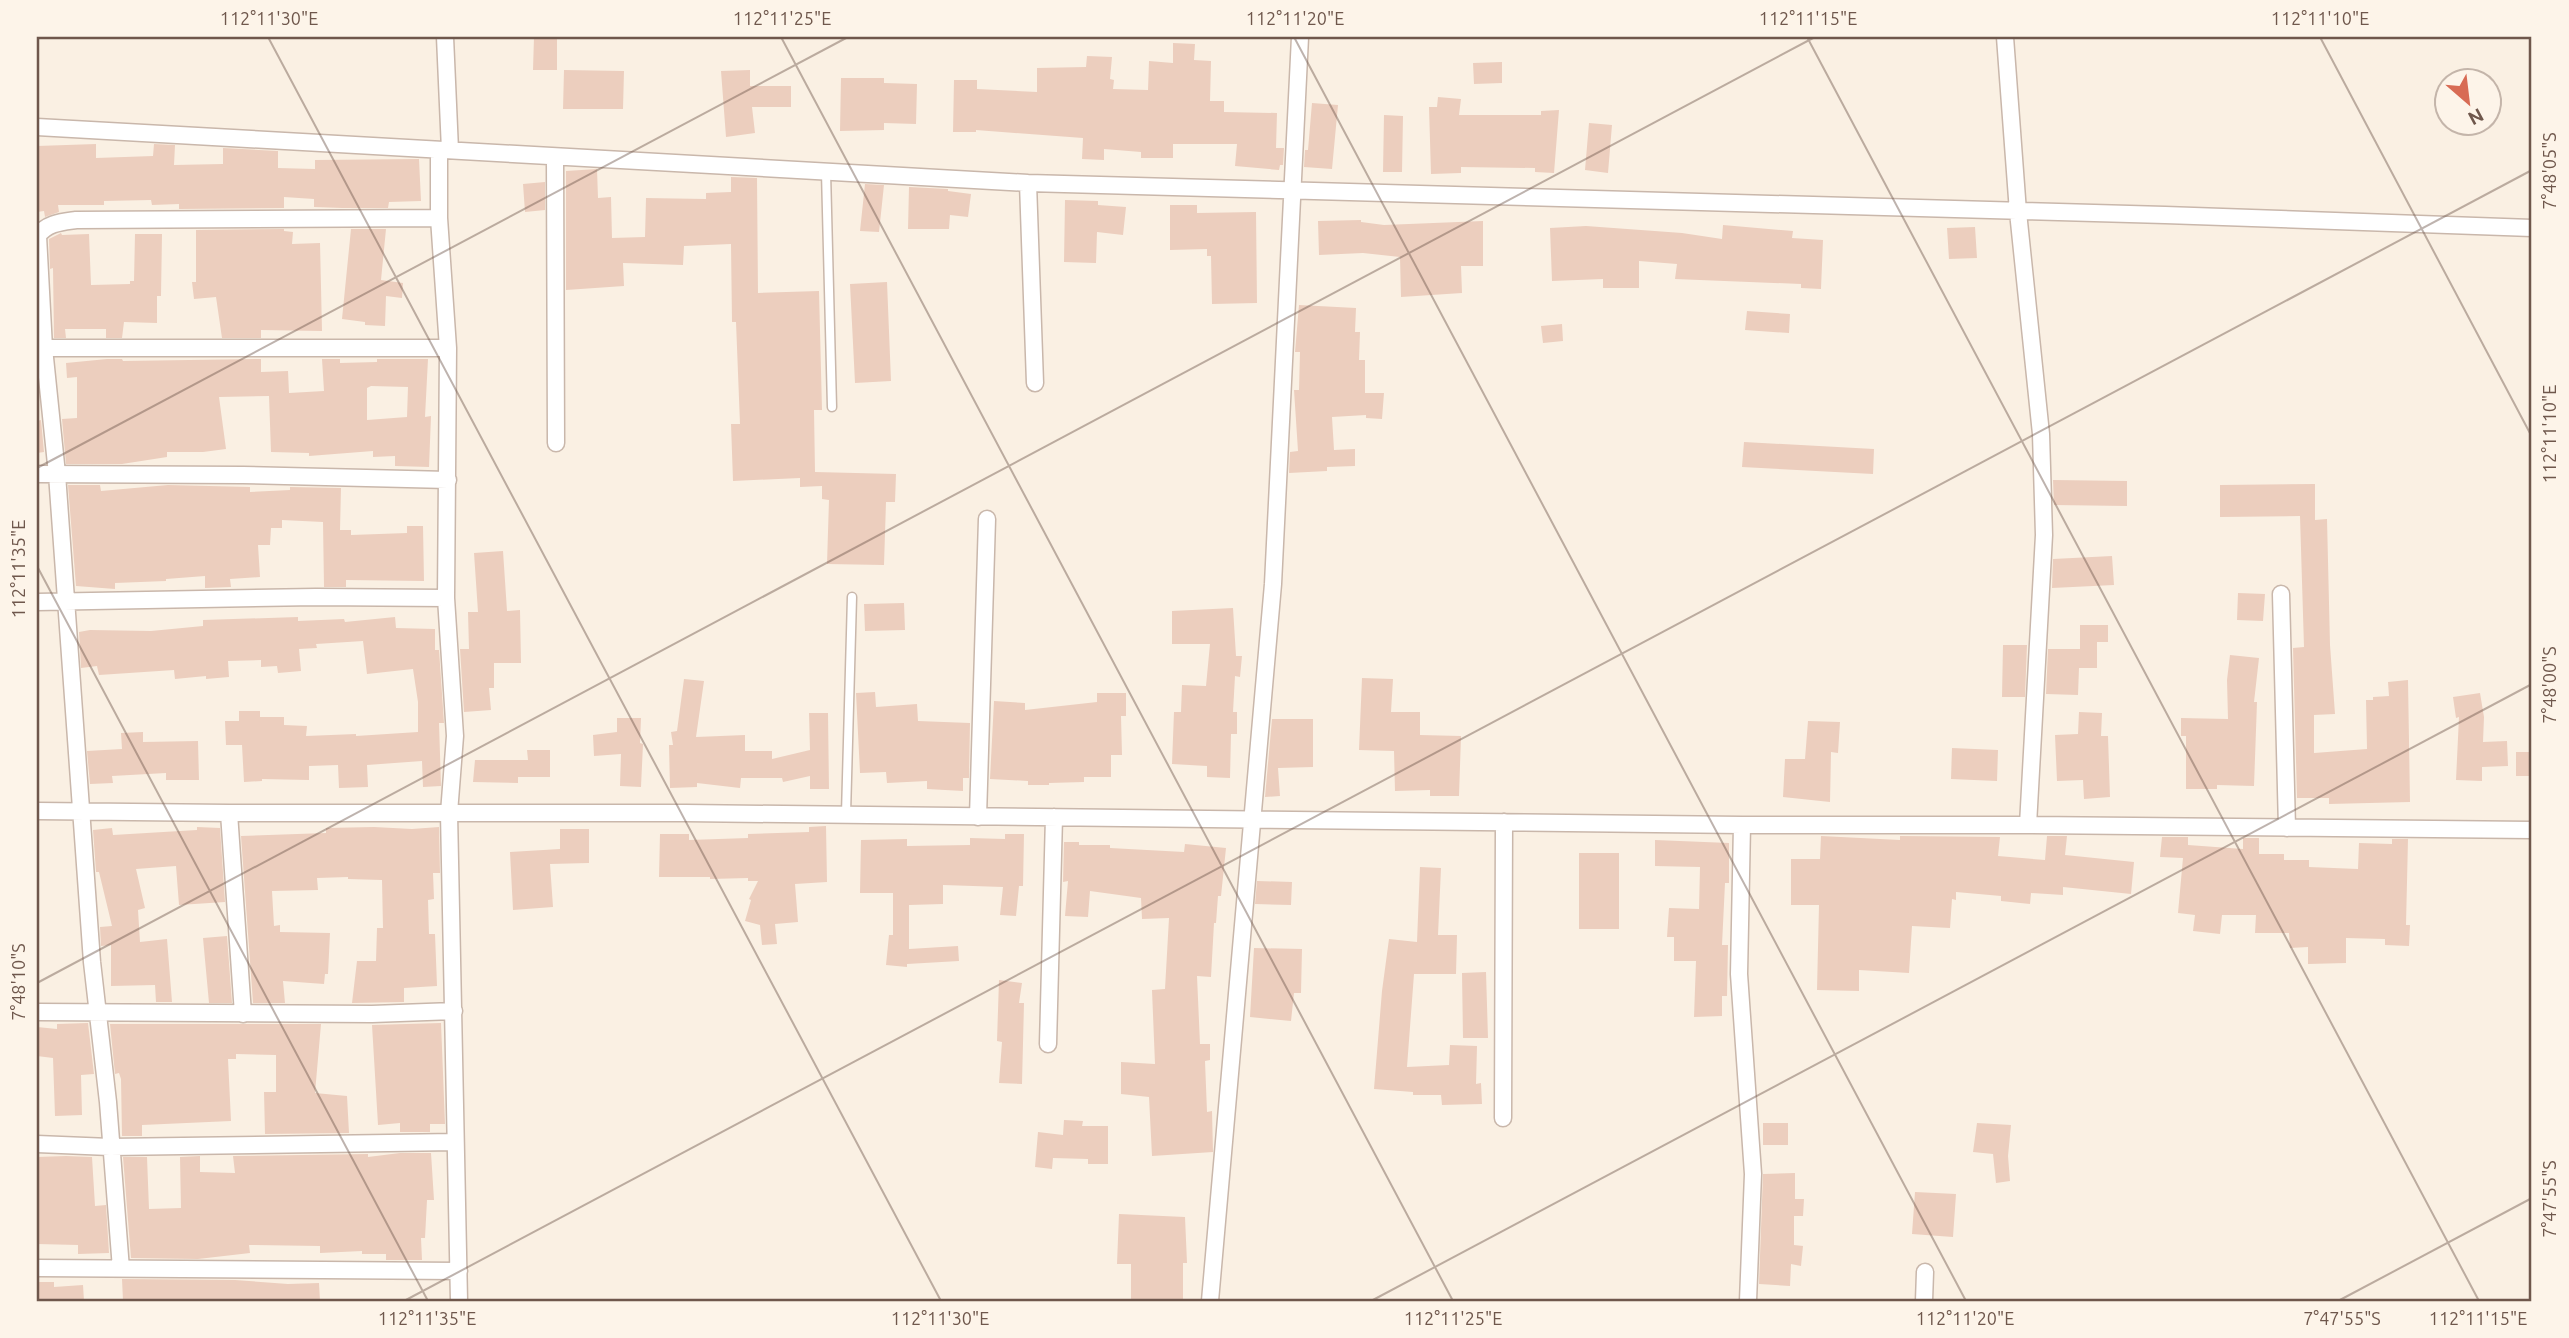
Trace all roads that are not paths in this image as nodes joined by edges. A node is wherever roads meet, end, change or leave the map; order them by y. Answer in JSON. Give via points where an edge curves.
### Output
{"nodes":[{"id":1,"x":445,"y":37,"type":"edge"},
{"id":2,"x":1300,"y":37,"type":"edge"},
{"id":3,"x":2005,"y":37,"type":"edge"},
{"id":4,"x":37,"y":127,"type":"edge"},
{"id":5,"x":444,"y":150,"type":"junction"},
{"id":6,"x":555,"y":157,"type":"junction"},
{"id":7,"x":826,"y":172,"type":"junction"},
{"id":8,"x":1028,"y":183,"type":"junction"},
{"id":9,"x":1294,"y":190,"type":"junction"},
{"id":10,"x":2018,"y":212,"type":"junction"},
{"id":11,"x":439,"y":218,"type":"junction"},
{"id":12,"x":2532,"y":229,"type":"edge"},
{"id":13,"x":40,"y":348,"type":"edge"},
{"id":14,"x":448,"y":348,"type":"junction"},
{"id":15,"x":1035,"y":383,"type":"dead end"},
{"id":16,"x":832,"y":407,"type":"dead end"},
{"id":17,"x":556,"y":443,"type":"dead end"},
{"id":18,"x":37,"y":474,"type":"edge"},
{"id":19,"x":57,"y":474,"type":"junction"},
{"id":20,"x":448,"y":480,"type":"junction"},
{"id":21,"x":987,"y":519,"type":"dead end"},
{"id":22,"x":2281,"y":594,"type":"dead end"},
{"id":23,"x":852,"y":597,"type":"dead end"},
{"id":24,"x":446,"y":598,"type":"junction"},
{"id":25,"x":65,"y":601,"type":"junction"},
{"id":26,"x":37,"y":602,"type":"edge"},
{"id":27,"x":37,"y":811,"type":"edge"},
{"id":28,"x":81,"y":811,"type":"junction"},
{"id":29,"x":229,"y":813,"type":"junction"},
{"id":30,"x":449,"y":813,"type":"junction"},
{"id":31,"x":846,"y":814,"type":"junction"},
{"id":32,"x":978,"y":817,"type":"junction"},
{"id":33,"x":1054,"y":817,"type":"junction"},
{"id":34,"x":1251,"y":820,"type":"junction"},
{"id":35,"x":1504,"y":822,"type":"junction"},
{"id":36,"x":1742,"y":825,"type":"junction"},
{"id":37,"x":2028,"y":825,"type":"junction"},
{"id":38,"x":2287,"y":828,"type":"junction"},
{"id":39,"x":2532,"y":830,"type":"edge"},
{"id":40,"x":99,"y":1011,"type":"junction"},
{"id":41,"x":454,"y":1011,"type":"junction"},
{"id":42,"x":37,"y":1012,"type":"edge"},
{"id":43,"x":243,"y":1014,"type":"junction"},
{"id":44,"x":1048,"y":1044,"type":"dead end"},
{"id":45,"x":1503,"y":1118,"type":"dead end"},
{"id":46,"x":455,"y":1142,"type":"junction"},
{"id":47,"x":37,"y":1144,"type":"edge"},
{"id":48,"x":110,"y":1147,"type":"junction"},
{"id":49,"x":37,"y":1268,"type":"edge"},
{"id":50,"x":121,"y":1269,"type":"junction"},
{"id":51,"x":459,"y":1271,"type":"junction"},
{"id":52,"x":1926,"y":1272,"type":"dead end"},
{"id":53,"x":459,"y":1301,"type":"edge"},
{"id":54,"x":1210,"y":1301,"type":"edge"},
{"id":55,"x":1748,"y":1301,"type":"edge"},
{"id":56,"x":1924,"y":1301,"type":"edge"}],
"edges":[{"from":1,"to":5,"type":"street"},
{"from":2,"to":9,"type":"street"},
{"from":3,"to":10,"type":"street"},
{"from":4,"to":5,"type":"street"},
{"from":5,"to":6,"type":"street"},
{"from":5,"to":11,"type":"street"},
{"from":6,"to":7,"type":"street"},
{"from":6,"to":17,"type":"street"},
{"from":7,"to":8,"type":"street"},
{"from":7,"to":16,"type":"lane"},
{"from":8,"to":9,"type":"street"},
{"from":8,"to":15,"type":"street"},
{"from":9,"to":10,"type":"street"},
{"from":9,"to":34,"type":"street","via":[[1273,584]]},
{"from":10,"to":12,"type":"street"},
{"from":10,"to":37,"type":"street","via":[[2041,434],[2045,535]]},
{"from":11,"to":13,"type":"street","via":[[76,220],[54,224],[41,230],[37,240]]},
{"from":11,"to":14,"type":"street"},
{"from":13,"to":14,"type":"street"},
{"from":13,"to":19,"type":"street"},
{"from":14,"to":20,"type":"street"},
{"from":18,"to":19,"type":"street"},
{"from":19,"to":20,"type":"street"},
{"from":19,"to":25,"type":"street"},
{"from":20,"to":24,"type":"street"},
{"from":21,"to":32,"type":"street"},
{"from":22,"to":38,"type":"street"},
{"from":23,"to":31,"type":"lane"},
{"from":24,"to":25,"type":"street"},
{"from":24,"to":30,"type":"street","via":[[455,736]]},
{"from":25,"to":26,"type":"street"},
{"from":25,"to":28,"type":"street"},
{"from":27,"to":28,"type":"street"},
{"from":28,"to":29,"type":"street"},
{"from":28,"to":40,"type":"street"},
{"from":29,"to":30,"type":"street"},
{"from":29,"to":43,"type":"street"},
{"from":30,"to":31,"type":"street"},
{"from":30,"to":41,"type":"street"},
{"from":31,"to":32,"type":"street"},
{"from":32,"to":33,"type":"street"},
{"from":33,"to":34,"type":"street"},
{"from":33,"to":44,"type":"street"},
{"from":34,"to":35,"type":"street"},
{"from":34,"to":54,"type":"street"},
{"from":35,"to":36,"type":"street"},
{"from":35,"to":45,"type":"street"},
{"from":36,"to":37,"type":"street"},
{"from":36,"to":55,"type":"street","via":[[1739,974],[1753,1174]]},
{"from":37,"to":38,"type":"street"},
{"from":38,"to":39,"type":"street"},
{"from":40,"to":42,"type":"street"},
{"from":40,"to":43,"type":"street"},
{"from":40,"to":48,"type":"street"},
{"from":41,"to":43,"type":"street"},
{"from":41,"to":46,"type":"street"},
{"from":46,"to":48,"type":"street"},
{"from":46,"to":51,"type":"street"},
{"from":47,"to":48,"type":"street"},
{"from":48,"to":50,"type":"street"},
{"from":49,"to":50,"type":"street"},
{"from":50,"to":51,"type":"street"},
{"from":51,"to":53,"type":"street"},
{"from":52,"to":56,"type":"street"}]}
